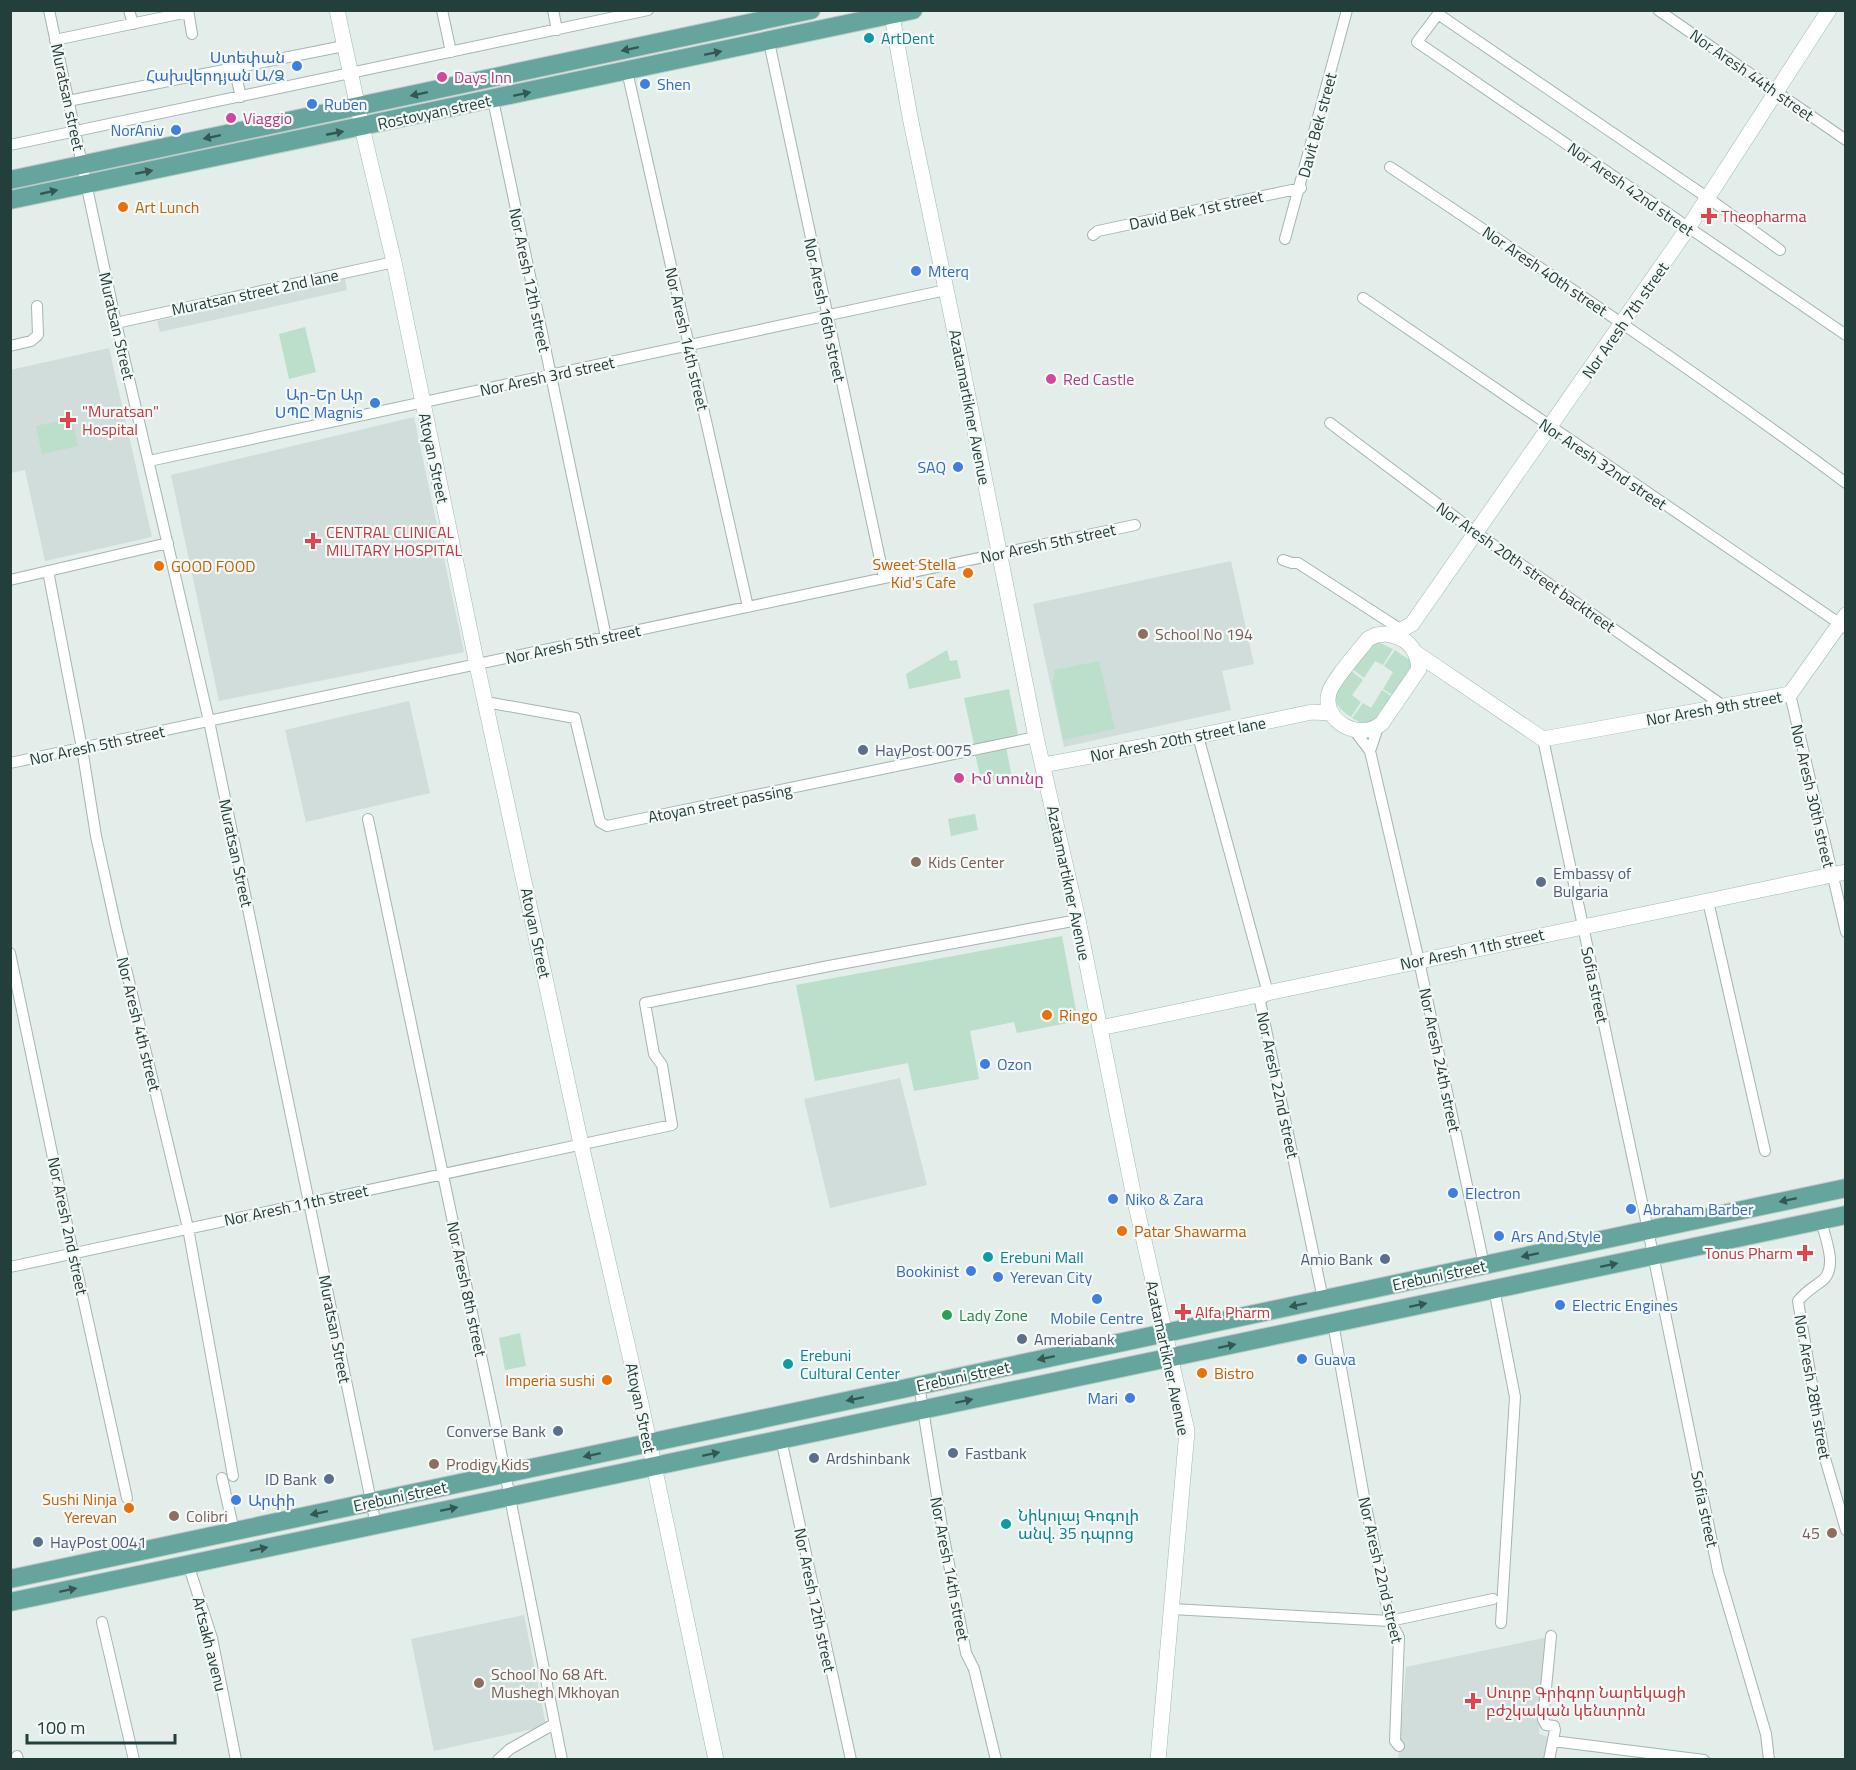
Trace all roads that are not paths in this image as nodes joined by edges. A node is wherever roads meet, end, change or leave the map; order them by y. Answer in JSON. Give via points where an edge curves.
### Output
{"nodes":[{"id":1,"x":49,"y":10,"type":"edge"},
{"id":2,"x":129,"y":10,"type":"edge"},
{"id":3,"x":337,"y":10,"type":"edge"},
{"id":4,"x":442,"y":10,"type":"edge"},
{"id":5,"x":553,"y":10,"type":"edge"},
{"id":6,"x":648,"y":10,"type":"edge"},
{"id":7,"x":811,"y":10,"type":"edge"},
{"id":8,"x":913,"y":10,"type":"edge"},
{"id":9,"x":1347,"y":10,"type":"edge"},
{"id":10,"x":1658,"y":10,"type":"edge"},
{"id":11,"x":1829,"y":10,"type":"edge"},
{"id":12,"x":188,"y":11,"type":"edge"},
{"id":13,"x":892,"y":12,"type":"edge"},
{"id":14,"x":132,"y":24,"type":"junction"},
{"id":15,"x":557,"y":30,"type":"junction"},
{"id":16,"x":192,"y":34,"type":"dead end"},
{"id":17,"x":55,"y":40,"type":"junction"},
{"id":18,"x":769,"y":42,"type":"junction"},
{"id":19,"x":344,"y":46,"type":"junction"},
{"id":20,"x":451,"y":52,"type":"junction"},
{"id":21,"x":234,"y":68,"type":"junction"},
{"id":22,"x":627,"y":71,"type":"junction"},
{"id":23,"x":351,"y":73,"type":"junction"},
{"id":24,"x":1776,"y":91,"type":"junction"},
{"id":25,"x":241,"y":97,"type":"junction"},
{"id":26,"x":493,"y":100,"type":"junction"},
{"id":27,"x":68,"y":101,"type":"junction"},
{"id":28,"x":358,"y":107,"type":"junction"},
{"id":29,"x":362,"y":128,"type":"junction"},
{"id":30,"x":75,"y":131,"type":"junction"},
{"id":31,"x":1845,"y":140,"type":"edge"},
{"id":32,"x":10,"y":145,"type":"edge"},
{"id":33,"x":82,"y":164,"type":"junction"},
{"id":34,"x":1390,"y":167,"type":"dead end"},
{"id":35,"x":10,"y":180,"type":"edge"},
{"id":36,"x":87,"y":184,"type":"junction"},
{"id":37,"x":1300,"y":188,"type":"junction"},
{"id":38,"x":1708,"y":198,"type":"junction"},
{"id":39,"x":10,"y":200,"type":"edge"},
{"id":40,"x":1688,"y":228,"type":"junction"},
{"id":41,"x":1093,"y":235,"type":"dead end"},
{"id":42,"x":1285,"y":239,"type":"dead end"},
{"id":43,"x":1780,"y":250,"type":"dead end"},
{"id":44,"x":394,"y":262,"type":"junction"},
{"id":45,"x":946,"y":290,"type":"junction"},
{"id":46,"x":1362,"y":298,"type":"dead end"},
{"id":47,"x":37,"y":306,"type":"dead end"},
{"id":48,"x":826,"y":315,"type":"junction"},
{"id":49,"x":116,"y":323,"type":"junction"},
{"id":50,"x":1623,"y":323,"type":"junction"},
{"id":51,"x":1845,"y":335,"type":"edge"},
{"id":52,"x":688,"y":345,"type":"junction"},
{"id":53,"x":10,"y":346,"type":"edge"},
{"id":54,"x":550,"y":375,"type":"junction"},
{"id":55,"x":423,"y":403,"type":"junction"},
{"id":56,"x":1330,"y":423,"type":"dead end"},
{"id":57,"x":1550,"y":428,"type":"junction"},
{"id":58,"x":149,"y":461,"type":"junction"},
{"id":59,"x":1845,"y":483,"type":"edge"},
{"id":60,"x":1135,"y":525,"type":"dead end"},
{"id":61,"x":1475,"y":532,"type":"junction"},
{"id":62,"x":168,"y":543,"type":"junction"},
{"id":63,"x":999,"y":553,"type":"junction"},
{"id":64,"x":1283,"y":560,"type":"dead end"},
{"id":65,"x":48,"y":571,"type":"junction"},
{"id":66,"x":884,"y":578,"type":"junction"},
{"id":67,"x":10,"y":579,"type":"edge"},
{"id":68,"x":748,"y":607,"type":"junction"},
{"id":69,"x":1844,"y":622,"type":"edge"},
{"id":70,"x":606,"y":637,"type":"junction"},
{"id":71,"x":1406,"y":637,"type":"junction"},
{"id":72,"x":477,"y":665,"type":"junction"},
{"id":73,"x":1436,"y":667,"type":"junction"},
{"id":74,"x":1417,"y":672,"type":"junction"},
{"id":75,"x":1329,"y":694,"type":"junction"},
{"id":76,"x":1790,"y":694,"type":"junction"},
{"id":77,"x":486,"y":702,"type":"junction"},
{"id":78,"x":1725,"y":707,"type":"junction"},
{"id":79,"x":1312,"y":712,"type":"junction"},
{"id":80,"x":1332,"y":713,"type":"junction"},
{"id":81,"x":209,"y":721,"type":"junction"},
{"id":82,"x":1378,"y":727,"type":"junction"},
{"id":83,"x":1354,"y":730,"type":"junction"},
{"id":84,"x":1198,"y":736,"type":"junction"},
{"id":85,"x":1036,"y":737,"type":"junction"},
{"id":86,"x":1543,"y":739,"type":"junction"},
{"id":87,"x":82,"y":748,"type":"junction"},
{"id":88,"x":1370,"y":751,"type":"junction"},
{"id":89,"x":10,"y":763,"type":"edge"},
{"id":90,"x":1043,"y":765,"type":"junction"},
{"id":91,"x":368,"y":819,"type":"dead end"},
{"id":92,"x":1838,"y":873,"type":"edge"},
{"id":93,"x":1708,"y":901,"type":"junction"},
{"id":94,"x":1078,"y":920,"type":"junction"},
{"id":95,"x":1583,"y":926,"type":"junction"},
{"id":96,"x":1845,"y":932,"type":"edge"},
{"id":97,"x":10,"y":953,"type":"edge"},
{"id":98,"x":1419,"y":961,"type":"junction"},
{"id":99,"x":1268,"y":993,"type":"junction"},
{"id":100,"x":1100,"y":1028,"type":"junction"},
{"id":101,"x":581,"y":1144,"type":"junction"},
{"id":102,"x":1765,"y":1151,"type":"dead end"},
{"id":103,"x":442,"y":1174,"type":"junction"},
{"id":104,"x":1845,"y":1188,"type":"edge"},
{"id":105,"x":310,"y":1202,"type":"junction"},
{"id":106,"x":1845,"y":1215,"type":"edge"},
{"id":107,"x":1821,"y":1221,"type":"junction"},
{"id":108,"x":188,"y":1228,"type":"junction"},
{"id":109,"x":1648,"y":1230,"type":"junction"},
{"id":110,"x":73,"y":1253,"type":"junction"},
{"id":111,"x":1653,"y":1256,"type":"junction"},
{"id":112,"x":1484,"y":1265,"type":"junction"},
{"id":113,"x":10,"y":1267,"type":"edge"},
{"id":114,"x":1494,"y":1289,"type":"junction"},
{"id":115,"x":1323,"y":1299,"type":"junction"},
{"id":116,"x":1333,"y":1323,"type":"junction"},
{"id":117,"x":1164,"y":1333,"type":"junction"},
{"id":118,"x":1170,"y":1358,"type":"junction"},
{"id":119,"x":918,"y":1385,"type":"junction"},
{"id":120,"x":922,"y":1410,"type":"junction"},
{"id":121,"x":781,"y":1440,"type":"junction"},
{"id":122,"x":649,"y":1443,"type":"junction"},
{"id":123,"x":654,"y":1467,"type":"junction"},
{"id":124,"x":505,"y":1473,"type":"junction"},
{"id":125,"x":509,"y":1497,"type":"junction"},
{"id":126,"x":127,"y":1498,"type":"dead end"},
{"id":127,"x":371,"y":1502,"type":"junction"},
{"id":128,"x":376,"y":1525,"type":"junction"},
{"id":129,"x":1845,"y":1530,"type":"edge"},
{"id":130,"x":234,"y":1531,"type":"junction"},
{"id":131,"x":188,"y":1564,"type":"junction"},
{"id":132,"x":10,"y":1578,"type":"edge"},
{"id":133,"x":1493,"y":1599,"type":"dead end"},
{"id":134,"x":10,"y":1602,"type":"edge"},
{"id":135,"x":1172,"y":1609,"type":"junction"},
{"id":136,"x":1390,"y":1621,"type":"junction"},
{"id":137,"x":102,"y":1622,"type":"dead end"},
{"id":138,"x":1501,"y":1623,"type":"dead end"},
{"id":139,"x":1551,"y":1636,"type":"dead end"},
{"id":140,"x":554,"y":1724,"type":"junction"},
{"id":141,"x":1553,"y":1741,"type":"junction"},
{"id":142,"x":1399,"y":1746,"type":"dead end"},
{"id":143,"x":134,"y":1760,"type":"edge"},
{"id":144,"x":236,"y":1760,"type":"edge"},
{"id":145,"x":498,"y":1760,"type":"edge"},
{"id":146,"x":562,"y":1760,"type":"edge"},
{"id":147,"x":716,"y":1760,"type":"edge"},
{"id":148,"x":851,"y":1760,"type":"edge"},
{"id":149,"x":996,"y":1760,"type":"edge"},
{"id":150,"x":1158,"y":1760,"type":"edge"},
{"id":151,"x":1549,"y":1760,"type":"edge"},
{"id":152,"x":1704,"y":1760,"type":"edge"},
{"id":153,"x":1769,"y":1760,"type":"edge"}],
"edges":[{"from":1,"to":17,"type":"street","name":"Muratsan street"},
{"from":2,"to":14,"type":"street"},
{"from":3,"to":19,"type":"street","name":"Atoyan Street"},
{"from":4,"to":20,"type":"street"},
{"from":5,"to":15,"type":"street"},
{"from":6,"to":15,"type":"street"},
{"from":7,"to":28,"type":"main road","name":"Rostovyan street","one_way":true},
{"from":8,"to":13,"type":"main road"},
{"from":9,"to":37,"type":"street","name":"Davit Bek street"},
{"from":10,"to":24,"type":"street","name":"Nor Aresh 44th street"},
{"from":11,"to":24,"type":"street","name":"Nor Aresh 7th street"},
{"from":12,"to":14,"type":"street"},
{"from":12,"to":16,"type":"street"},
{"from":13,"to":18,"type":"main road","name":"Rostovyan street"},
{"from":13,"to":45,"type":"street","name":"Azatamartikner Avenue"},
{"from":14,"to":17,"type":"street"},
{"from":15,"to":20,"type":"street"},
{"from":17,"to":27,"type":"street","name":"Muratsan street"},
{"from":22,"to":18,"type":"main road","name":"Rostovyan street","one_way":true},
{"from":18,"to":48,"type":"street","name":"Nor Aresh 16th street"},
{"from":19,"to":21,"type":"street"},
{"from":19,"to":23,"type":"street","name":"Atoyan Street"},
{"from":20,"to":23,"type":"street"},
{"from":21,"to":25,"type":"street"},
{"from":21,"to":27,"type":"street"},
{"from":26,"to":22,"type":"main road","name":"Rostovyan street","one_way":true},
{"from":22,"to":52,"type":"street","name":"Nor Aresh 14th street"},
{"from":23,"to":25,"type":"street"},
{"from":23,"to":28,"type":"street","name":"Atoyan Street"},
{"from":24,"to":31,"type":"street","name":"Nor Aresh 44th street"},
{"from":24,"to":38,"type":"street","name":"Nor Aresh 7th street"},
{"from":25,"to":30,"type":"street"},
{"from":26,"to":29,"type":"main road","name":"Rostovyan street"},
{"from":26,"to":54,"type":"street","name":"Nor Aresh 12th street"},
{"from":27,"to":30,"type":"street","name":"Muratsan street"},
{"from":28,"to":29,"type":"street","name":"Atoyan Street"},
{"from":28,"to":33,"type":"main road","name":"Rostovyan street","one_way":true},
{"from":36,"to":29,"type":"main road","name":"Rostovyan street","one_way":true},
{"from":29,"to":44,"type":"street","name":"Atoyan Street"},
{"from":30,"to":32,"type":"street"},
{"from":30,"to":33,"type":"street","name":"Muratsan street"},
{"from":33,"to":35,"type":"main road","name":"Rostovyan street"},
{"from":33,"to":36,"type":"street","name":"Muratsan street"},
{"from":34,"to":50,"type":"street","name":"Nor Aresh 40th street"},
{"from":39,"to":36,"type":"main road","name":"Rostovyan street","one_way":true},
{"from":36,"to":49,"type":"street","name":"Muratsan Street"},
{"from":37,"to":41,"type":"street","name":"David Bek 1st street"},
{"from":37,"to":42,"type":"street","name":"Davit Bek street"},
{"from":38,"to":40,"type":"street","name":"Nor Aresh 7th street"},
{"from":38,"to":40,"type":"street","name":"Nor Aresh 42nd street","via":[[1437,14],[1417,42]]},
{"from":38,"to":43,"type":"street"},
{"from":40,"to":50,"type":"street","name":"Nor Aresh 7th street"},
{"from":40,"to":51,"type":"street","name":"Nor Aresh 42nd street"},
{"from":44,"to":49,"type":"street","name":"Muratsan street 2nd lane"},
{"from":44,"to":55,"type":"street","name":"Atoyan Street"},
{"from":45,"to":48,"type":"street","name":"Nor Aresh 3rd street"},
{"from":45,"to":63,"type":"street","name":"Azatamartikner Avenue"},
{"from":46,"to":57,"type":"street","name":"Nor Aresh 32nd street"},
{"from":47,"to":53,"type":"street","via":[[38,335],[31,341]]},
{"from":48,"to":52,"type":"street","name":"Nor Aresh 3rd street"},
{"from":48,"to":66,"type":"street","name":"Nor Aresh 16th street"},
{"from":49,"to":58,"type":"street","name":"Muratsan Street"},
{"from":50,"to":57,"type":"street","name":"Nor Aresh 7th street"},
{"from":50,"to":59,"type":"street","name":"Nor Aresh 40th street"},
{"from":52,"to":54,"type":"street","name":"Nor Aresh 3rd street"},
{"from":52,"to":68,"type":"street","name":"Nor Aresh 14th street"},
{"from":54,"to":55,"type":"street","name":"Nor Aresh 3rd street"},
{"from":54,"to":70,"type":"street","name":"Nor Aresh 12th street"},
{"from":55,"to":58,"type":"street","name":"Nor Aresh 3rd street"},
{"from":55,"to":72,"type":"street","name":"Atoyan Street"},
{"from":56,"to":61,"type":"street","name":"Nor Aresh 20th street backtreet"},
{"from":57,"to":61,"type":"street","name":"Nor Aresh 7th street"},
{"from":57,"to":69,"type":"street","name":"Nor Aresh 32nd street"},
{"from":58,"to":62,"type":"street","name":"Muratsan Street"},
{"from":60,"to":63,"type":"street","name":"Nor Aresh 5th street"},
{"from":61,"to":71,"type":"street","name":"Nor Aresh 7th street"},
{"from":61,"to":78,"type":"street","name":"Nor Aresh 20th street backtreet"},
{"from":62,"to":65,"type":"street"},
{"from":62,"to":81,"type":"street","name":"Muratsan Street"},
{"from":63,"to":66,"type":"street","name":"Nor Aresh 5th street"},
{"from":63,"to":85,"type":"street","name":"Azatamartikner Avenue"},
{"from":64,"to":71,"type":"street","via":[[1298,563]]},
{"from":65,"to":67,"type":"street"},
{"from":65,"to":87,"type":"street","name":"Nor Aresh 4th street"},
{"from":66,"to":68,"type":"street","name":"Nor Aresh 5th street"},
{"from":68,"to":70,"type":"street","name":"Nor Aresh 5th street"},
{"from":69,"to":76,"type":"street","name":"Nor Aresh 9th street"},
{"from":70,"to":72,"type":"street","name":"Nor Aresh 5th street"},
{"from":71,"to":73,"type":"street"},
{"from":71,"to":74,"type":"street"},
{"from":71,"to":75,"type":"street","via":[[1376,635],[1368,639]]},
{"from":72,"to":77,"type":"street","name":"Atoyan Street"},
{"from":72,"to":81,"type":"street","name":"Nor Aresh 5th street"},
{"from":73,"to":74,"type":"street"},
{"from":73,"to":86,"type":"street"},
{"from":74,"to":82,"type":"street"},
{"from":75,"to":79,"type":"street"},
{"from":75,"to":80,"type":"street"},
{"from":76,"to":78,"type":"street","name":"Nor Aresh 9th street"},
{"from":76,"to":92,"type":"street","name":"Nor Aresh 30th street"},
{"from":77,"to":85,"type":"street","name":"Atoyan street passing","via":[[575,718],[600,822],[607,826]]},
{"from":77,"to":101,"type":"street","name":"Atoyan Street"},
{"from":78,"to":86,"type":"street","name":"Nor Aresh 9th street"},
{"from":79,"to":80,"type":"street","name":"Nor Aresh 20th street lane"},
{"from":79,"to":84,"type":"street","name":"Nor Aresh 20th street lane"},
{"from":80,"to":83,"type":"street","via":[[1345,727]]},
{"from":81,"to":87,"type":"street","name":"Nor Aresh 5th street"},
{"from":81,"to":105,"type":"street","name":"Muratsan Street"},
{"from":82,"to":83,"type":"street"},
{"from":82,"to":88,"type":"street"},
{"from":83,"to":88,"type":"street","name":"Nor Aresh 24th street"},
{"from":84,"to":90,"type":"street","name":"Nor Aresh 20th street lane"},
{"from":84,"to":99,"type":"street","name":"Nor Aresh 22nd street"},
{"from":85,"to":90,"type":"street","name":"Azatamartikner Avenue"},
{"from":86,"to":95,"type":"street","name":"Sofia street"},
{"from":87,"to":89,"type":"street","name":"Nor Aresh 5th street"},
{"from":87,"to":108,"type":"street","name":"Nor Aresh 4th street","via":[[113,916]]},
{"from":88,"to":98,"type":"street","name":"Nor Aresh 24th street"},
{"from":90,"to":94,"type":"street","name":"Azatamartikner Avenue"},
{"from":91,"to":103,"type":"street","name":"Nor Aresh 8th street"},
{"from":92,"to":93,"type":"street","name":"Nor Aresh 11th street"},
{"from":92,"to":96,"type":"street","name":"Nor Aresh 30th street"},
{"from":93,"to":95,"type":"street","name":"Nor Aresh 11th street"},
{"from":93,"to":102,"type":"street"},
{"from":94,"to":100,"type":"street","name":"Azatamartikner Avenue"},
{"from":94,"to":101,"type":"street","name":"Nor Aresh 11th street","via":[[645,1003],[654,1054],[662,1065],[672,1125]]},
{"from":95,"to":98,"type":"street","name":"Nor Aresh 11th street"},
{"from":95,"to":109,"type":"street","name":"Sofia street"},
{"from":97,"to":110,"type":"street","name":"Nor Aresh 2nd street"},
{"from":98,"to":99,"type":"street","name":"Nor Aresh 11th street"},
{"from":98,"to":112,"type":"street","name":"Nor Aresh 24th street"},
{"from":99,"to":100,"type":"street","name":"Nor Aresh 11th street"},
{"from":99,"to":115,"type":"street","name":"Nor Aresh 22nd street","via":[[1260,1000]]},
{"from":100,"to":117,"type":"street","name":"Azatamartikner Avenue"},
{"from":101,"to":103,"type":"street","name":"Nor Aresh 11th street"},
{"from":101,"to":122,"type":"street","name":"Atoyan Street"},
{"from":103,"to":105,"type":"street","name":"Nor Aresh 11th street"},
{"from":103,"to":124,"type":"street","name":"Nor Aresh 8th street"},
{"from":104,"to":109,"type":"main road","name":"Erebuni street","one_way":true},
{"from":105,"to":108,"type":"street","name":"Nor Aresh 11th street"},
{"from":105,"to":127,"type":"street","name":"Muratsan Street"},
{"from":106,"to":107,"type":"main road","name":"Erebuni street"},
{"from":107,"to":111,"type":"main road","name":"Erebuni street"},
{"from":107,"to":129,"type":"street","name":"Nor Aresh 28th street","via":[[1829,1272],[1798,1301],[1824,1455]]},
{"from":108,"to":110,"type":"street","name":"Nor Aresh 11th street"},
{"from":108,"to":130,"type":"street","name":"Nor Aresh 4th street"},
{"from":109,"to":111,"type":"street","name":"Sofia street"},
{"from":109,"to":112,"type":"main road","name":"Erebuni street","one_way":true},
{"from":110,"to":113,"type":"street","name":"Nor Aresh 11th street"},
{"from":110,"to":126,"type":"street","name":"Nor Aresh 2nd street"},
{"from":114,"to":111,"type":"main road","name":"Erebuni street","one_way":true},
{"from":111,"to":153,"type":"street","name":"Sofia street","via":[[1718,1571],[1766,1734]]},
{"from":112,"to":115,"type":"main road","name":"Erebuni street"},
{"from":116,"to":114,"type":"main road","name":"Erebuni street","one_way":true},
{"from":114,"to":138,"type":"street","via":[[1515,1397]]},
{"from":115,"to":117,"type":"main road","name":"Erebuni street","one_way":true},
{"from":118,"to":116,"type":"main road","name":"Erebuni street","one_way":true},
{"from":116,"to":136,"type":"street","name":"Nor Aresh 22nd street"},
{"from":117,"to":118,"type":"street","name":"Azatamartikner Avenue"},
{"from":117,"to":119,"type":"main road","name":"Erebuni street","one_way":true},
{"from":120,"to":118,"type":"main road","name":"Erebuni street","one_way":true},
{"from":118,"to":135,"type":"street","name":"Azatamartikner Avenue","via":[[1187,1431]]},
{"from":119,"to":120,"type":"street","name":"Nor Aresh 14th street"},
{"from":119,"to":122,"type":"main road","name":"Erebuni street","one_way":true},
{"from":120,"to":121,"type":"main road","name":"Erebuni street"},
{"from":120,"to":149,"type":"street","name":"Nor Aresh 14th street","via":[[966,1653],[974,1669]]},
{"from":123,"to":121,"type":"main road","name":"Erebuni street","one_way":true},
{"from":121,"to":148,"type":"street","name":"Nor Aresh 12th street"},
{"from":122,"to":123,"type":"street","name":"Atoyan Street"},
{"from":122,"to":124,"type":"main road","name":"Erebuni street","one_way":true},
{"from":123,"to":125,"type":"main road","name":"Erebuni street"},
{"from":123,"to":147,"type":"street","name":"Atoyan Street"},
{"from":124,"to":125,"type":"street","name":"Nor Aresh 8th street"},
{"from":124,"to":127,"type":"main road","name":"Erebuni street"},
{"from":128,"to":125,"type":"main road","name":"Erebuni street","one_way":true},
{"from":125,"to":140,"type":"street","name":"Nor Aresh 8th street"},
{"from":127,"to":128,"type":"street","name":"Muratsan Street"},
{"from":127,"to":130,"type":"main road","name":"Erebuni street","one_way":true},
{"from":131,"to":128,"type":"main road","name":"Erebuni street","one_way":true},
{"from":130,"to":132,"type":"main road","name":"Erebuni street"},
{"from":134,"to":131,"type":"main road","name":"Erebuni street","one_way":true},
{"from":131,"to":144,"type":"street","name":"Artsakh avenu","via":[[212,1638]]},
{"from":133,"to":136,"type":"street"},
{"from":135,"to":136,"type":"street"},
{"from":135,"to":150,"type":"street","name":"Azatamartikner Avenue"},
{"from":136,"to":142,"type":"street","name":"Nor Aresh 22nd street","via":[[1400,1637],[1395,1741]]},
{"from":137,"to":143,"type":"street"},
{"from":139,"to":141,"type":"street","via":[[1543,1719],[1555,1728]]},
{"from":140,"to":145,"type":"street"},
{"from":140,"to":146,"type":"street","name":"Nor Aresh 8th street"},
{"from":141,"to":151,"type":"street"},
{"from":141,"to":152,"type":"street"}]}
